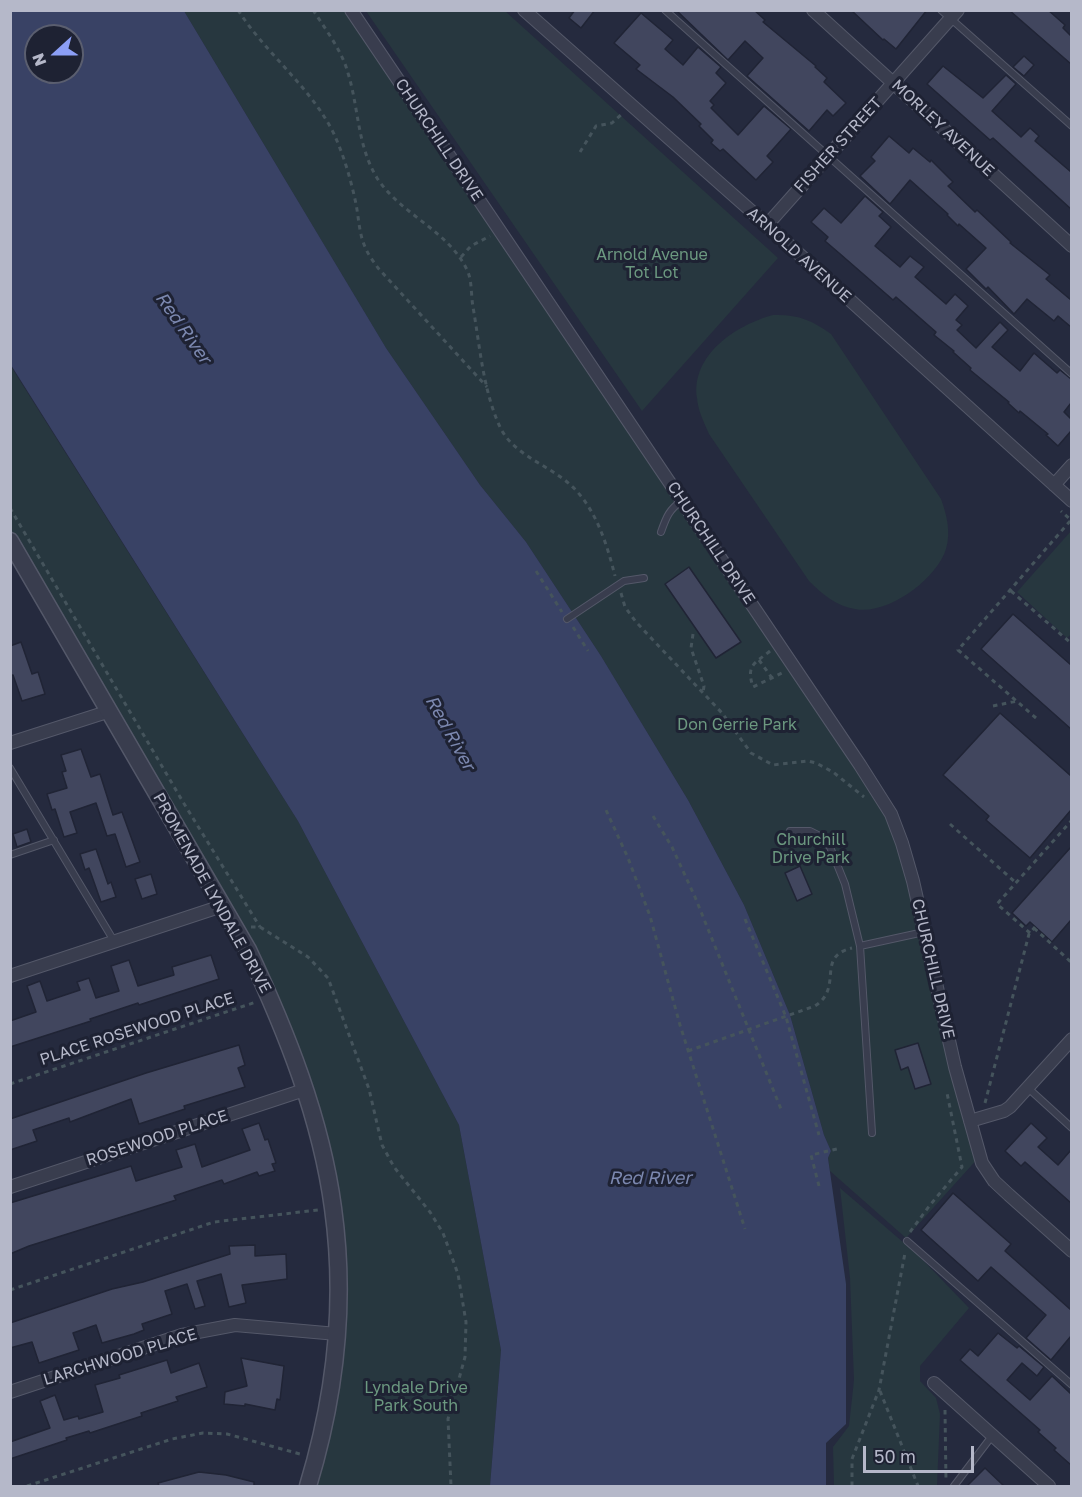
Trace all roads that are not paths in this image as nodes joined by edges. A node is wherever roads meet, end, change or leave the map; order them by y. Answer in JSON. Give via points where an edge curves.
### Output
{"nodes":[{"id":1,"x":351,"y":10,"type":"edge"},
{"id":2,"x":524,"y":10,"type":"edge"},
{"id":3,"x":664,"y":10,"type":"edge"},
{"id":4,"x":813,"y":10,"type":"edge"},
{"id":5,"x":950,"y":13,"type":"edge"},
{"id":6,"x":894,"y":82,"type":"junction"},
{"id":7,"x":1071,"y":126,"type":"edge"},
{"id":8,"x":828,"y":156,"type":"junction"},
{"id":9,"x":766,"y":225,"type":"junction"},
{"id":10,"x":1071,"y":246,"type":"edge"},
{"id":11,"x":1071,"y":374,"type":"edge"},
{"id":12,"x":1071,"y":465,"type":"edge"},
{"id":13,"x":1054,"y":485,"type":"junction"},
{"id":14,"x":1070,"y":499,"type":"edge"},
{"id":15,"x":682,"y":501,"type":"junction"},
{"id":16,"x":661,"y":532,"type":"dead end"},
{"id":17,"x":10,"y":541,"type":"edge"},
{"id":18,"x":644,"y":578,"type":"dead end"},
{"id":19,"x":567,"y":619,"type":"dead end"},
{"id":20,"x":110,"y":711,"type":"junction"},
{"id":21,"x":10,"y":743,"type":"edge"},
{"id":22,"x":10,"y":768,"type":"edge"},
{"id":23,"x":790,"y":831,"type":"dead end"},
{"id":24,"x":54,"y":840,"type":"junction"},
{"id":25,"x":10,"y":855,"type":"edge"},
{"id":26,"x":222,"y":906,"type":"junction"},
{"id":27,"x":925,"y":932,"type":"junction"},
{"id":28,"x":114,"y":942,"type":"junction"},
{"id":29,"x":860,"y":946,"type":"junction"},
{"id":30,"x":10,"y":976,"type":"edge"},
{"id":31,"x":1071,"y":1039,"type":"edge"},
{"id":32,"x":1028,"y":1088,"type":"junction"},
{"id":33,"x":304,"y":1090,"type":"junction"},
{"id":34,"x":969,"y":1121,"type":"junction"},
{"id":35,"x":1071,"y":1128,"type":"edge"},
{"id":36,"x":872,"y":1133,"type":"dead end"},
{"id":37,"x":10,"y":1187,"type":"edge"},
{"id":38,"x":907,"y":1241,"type":"road end"},
{"id":39,"x":1071,"y":1251,"type":"edge"},
{"id":40,"x":337,"y":1334,"type":"junction"},
{"id":41,"x":1071,"y":1385,"type":"edge"},
{"id":42,"x":938,"y":1387,"type":"road end"},
{"id":43,"x":10,"y":1392,"type":"edge"},
{"id":44,"x":992,"y":1436,"type":"junction"},
{"id":45,"x":308,"y":1486,"type":"edge"},
{"id":46,"x":954,"y":1486,"type":"edge"},
{"id":47,"x":1049,"y":1486,"type":"edge"}],
"edges":[{"from":1,"to":15,"type":"street","name":"CHURCHILL DRIVE"},
{"from":2,"to":9,"type":"street","name":"ARNOLD AVENUE"},
{"from":3,"to":8,"type":"lane"},
{"from":4,"to":6,"type":"street","name":"MORLEY AVENUE"},
{"from":5,"to":6,"type":"street","name":"FISHER STREET"},
{"from":5,"to":7,"type":"lane"},
{"from":6,"to":8,"type":"street","name":"FISHER STREET"},
{"from":6,"to":10,"type":"street","name":"MORLEY AVENUE"},
{"from":8,"to":9,"type":"street","name":"FISHER STREET"},
{"from":8,"to":11,"type":"lane"},
{"from":9,"to":13,"type":"street","name":"ARNOLD AVENUE"},
{"from":12,"to":13,"type":"street"},
{"from":13,"to":14,"type":"street","name":"ARNOLD AVENUE"},
{"from":15,"to":16,"type":"lane","via":[[671,508]]},
{"from":15,"to":27,"type":"street","name":"CHURCHILL DRIVE","via":[[891,814],[914,881]]},
{"from":17,"to":20,"type":"street","name":"PROMENADE LYNDALE DRIVE"},
{"from":18,"to":19,"type":"lane","via":[[624,581]]},
{"from":20,"to":21,"type":"street"},
{"from":20,"to":26,"type":"street","name":"PROMENADE LYNDALE DRIVE"},
{"from":22,"to":24,"type":"lane"},
{"from":23,"to":29,"type":"lane","via":[[810,831],[830,847],[845,884]]},
{"from":24,"to":25,"type":"lane"},
{"from":24,"to":28,"type":"lane"},
{"from":26,"to":28,"type":"street"},
{"from":26,"to":33,"type":"street","name":"PROMENADE LYNDALE DRIVE","via":[[271,998]]},
{"from":27,"to":29,"type":"lane"},
{"from":27,"to":34,"type":"street","name":"CHURCHILL DRIVE"},
{"from":28,"to":30,"type":"street"},
{"from":29,"to":36,"type":"lane"},
{"from":31,"to":32,"type":"street"},
{"from":32,"to":34,"type":"street","via":[[1004,1111]]},
{"from":32,"to":35,"type":"lane"},
{"from":33,"to":37,"type":"street","name":"ROSEWOOD PLACE"},
{"from":33,"to":40,"type":"street","name":"PROMENADE LYNDALE DRIVE","via":[[334,1208]]},
{"from":34,"to":39,"type":"street","name":"CHURCHILL DRIVE","via":[[982,1163],[993,1180]]},
{"from":38,"to":41,"type":"lane"},
{"from":40,"to":43,"type":"street","name":"LARCHWOOD PLACE","via":[[235,1325],[182,1335]]},
{"from":40,"to":45,"type":"street","name":"PROMENADE LYNDALE DRIVE","via":[[330,1393]]},
{"from":42,"to":44,"type":"street"},
{"from":44,"to":46,"type":"lane"},
{"from":44,"to":47,"type":"street"}]}
